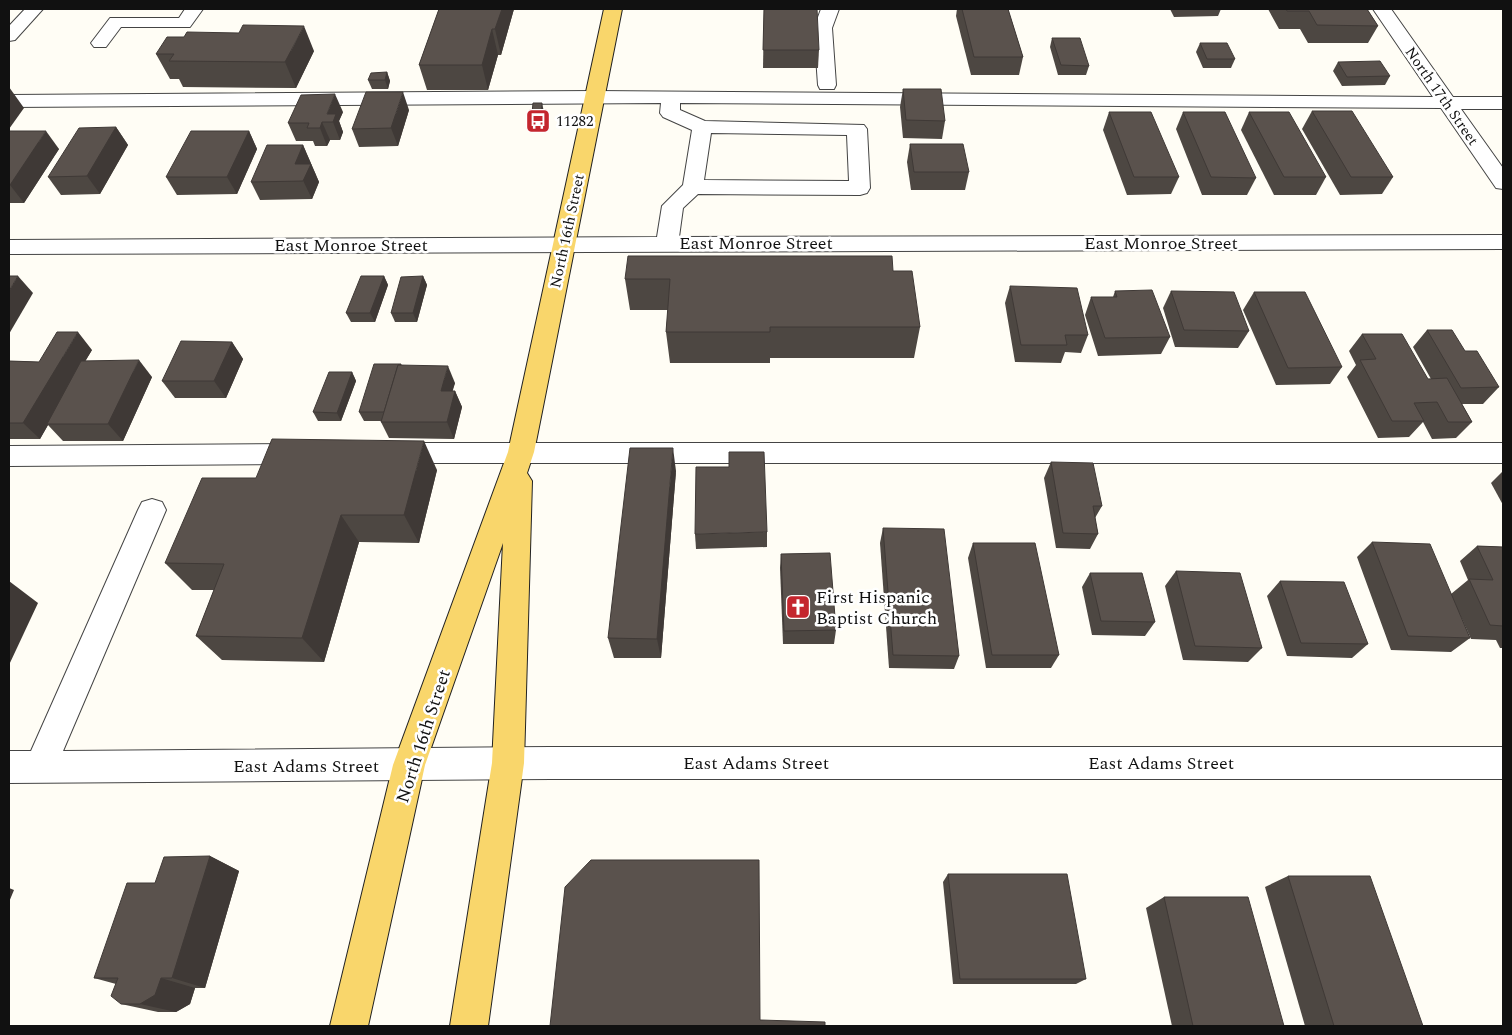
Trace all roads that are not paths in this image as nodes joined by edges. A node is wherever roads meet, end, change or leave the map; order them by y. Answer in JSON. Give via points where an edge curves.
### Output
{"nodes":[{"id":1,"x":34,"y":9,"type":"edge"},
{"id":2,"x":194,"y":9,"type":"edge"},
{"id":3,"x":613,"y":9,"type":"edge"},
{"id":4,"x":830,"y":9,"type":"edge"},
{"id":5,"x":1382,"y":9,"type":"edge"},
{"id":6,"x":9,"y":36,"type":"edge"},
{"id":7,"x":100,"y":44,"type":"dead end"},
{"id":8,"x":827,"y":86,"type":"dead end"},
{"id":9,"x":595,"y":97,"type":"junction"},
{"id":10,"x":670,"y":98,"type":"junction"},
{"id":11,"x":9,"y":101,"type":"edge"},
{"id":12,"x":1503,"y":102,"type":"edge"},
{"id":13,"x":1446,"y":103,"type":"junction"},
{"id":14,"x":702,"y":127,"type":"junction"},
{"id":15,"x":1503,"y":183,"type":"edge"},
{"id":16,"x":693,"y":187,"type":"junction"},
{"id":17,"x":1503,"y":242,"type":"edge"},
{"id":18,"x":564,"y":244,"type":"junction"},
{"id":19,"x":667,"y":244,"type":"junction"},
{"id":20,"x":9,"y":247,"type":"edge"},
{"id":21,"x":521,"y":452,"type":"junction"},
{"id":22,"x":1503,"y":453,"type":"edge"},
{"id":23,"x":326,"y":454,"type":"edge"},
{"id":24,"x":365,"y":454,"type":"edge"},
{"id":25,"x":9,"y":456,"type":"edge"},
{"id":26,"x":152,"y":510,"type":"dead end"},
{"id":27,"x":508,"y":763,"type":"junction"},
{"id":28,"x":1503,"y":763,"type":"edge"},
{"id":29,"x":409,"y":765,"type":"junction"},
{"id":30,"x":9,"y":767,"type":"edge"},
{"id":31,"x":40,"y":767,"type":"junction"},
{"id":32,"x":349,"y":1026,"type":"edge"},
{"id":33,"x":470,"y":1026,"type":"edge"}],
"edges":[{"from":1,"to":6,"type":"street"},
{"from":2,"to":7,"type":"street","via":[[184,23],[116,22]]},
{"from":3,"to":9,"type":"main road","name":"North 16th Street"},
{"from":4,"to":8,"type":"street","via":[[823,28]]},
{"from":5,"to":13,"type":"street","name":"North 17th Street"},
{"from":9,"to":10,"type":"street"},
{"from":9,"to":11,"type":"street"},
{"from":9,"to":18,"type":"main road","name":"North 16th Street"},
{"from":10,"to":13,"type":"street"},
{"from":10,"to":14,"type":"street","via":[[670,113]]},
{"from":12,"to":13,"type":"street"},
{"from":13,"to":15,"type":"street","name":"North 17th Street"},
{"from":14,"to":16,"type":"street"},
{"from":14,"to":16,"type":"street","via":[[858,129],[860,188]]},
{"from":16,"to":19,"type":"street","via":[[673,206]]},
{"from":17,"to":19,"type":"street","name":"East Monroe Street"},
{"from":18,"to":19,"type":"street","name":"East Monroe Street"},
{"from":18,"to":20,"type":"street","name":"East Monroe Street"},
{"from":18,"to":21,"type":"main road","name":"North 16th Street"},
{"from":21,"to":22,"type":"street"},
{"from":21,"to":24,"type":"street"},
{"from":21,"to":27,"type":"main road","name":"North 16th Street"},
{"from":21,"to":29,"type":"main road","name":"North 16th Street"},
{"from":23,"to":25,"type":"street"},
{"from":26,"to":31,"type":"street"},
{"from":27,"to":28,"type":"street","name":"East Adams Street"},
{"from":27,"to":29,"type":"street","name":"East Adams Street"},
{"from":27,"to":33,"type":"main road","name":"North 16th Street"},
{"from":29,"to":31,"type":"street","name":"East Adams Street"},
{"from":29,"to":32,"type":"main road","name":"North 16th Street"},
{"from":30,"to":31,"type":"street","name":"East Adams Street"}]}
